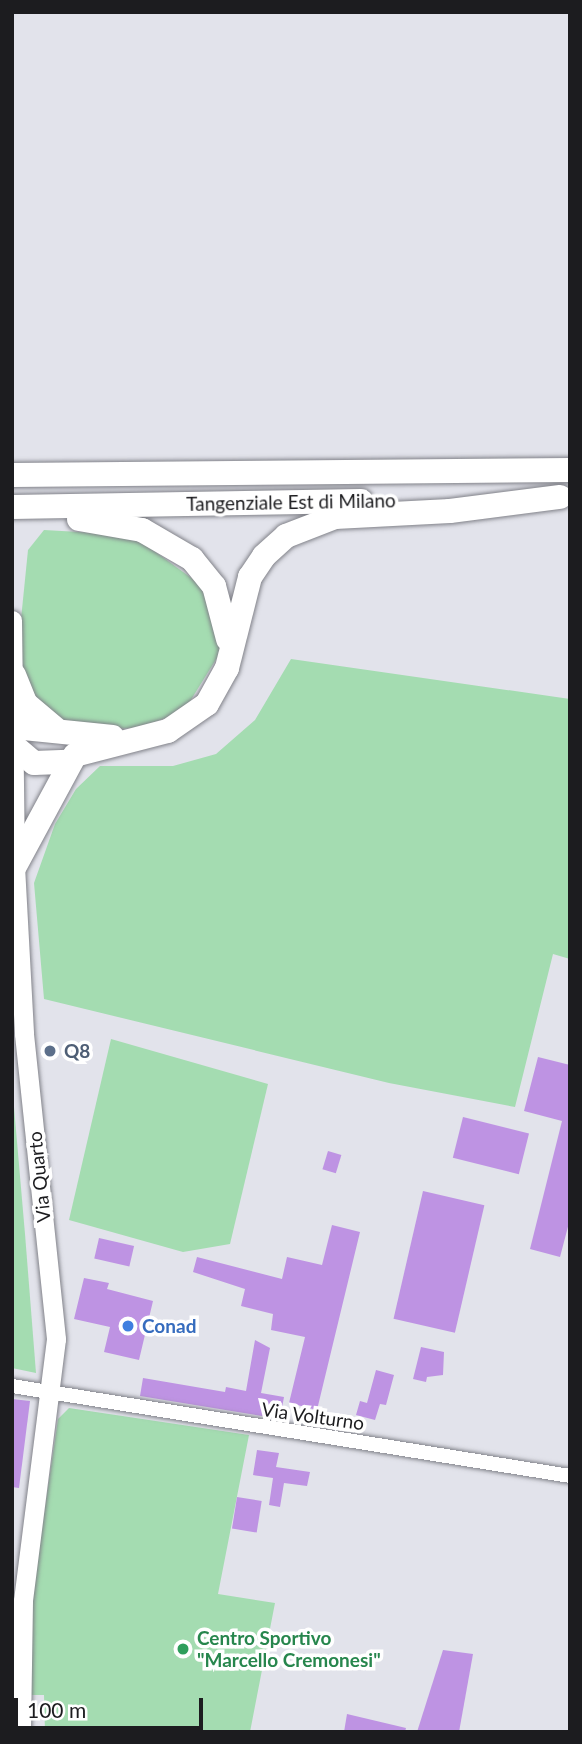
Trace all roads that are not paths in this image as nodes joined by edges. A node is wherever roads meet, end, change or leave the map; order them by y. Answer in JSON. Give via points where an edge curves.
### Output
{"nodes":[{"id":1,"x":570,"y":470,"type":"edge"},
{"id":2,"x":20,"y":474,"type":"edge"},
{"id":3,"x":565,"y":497,"type":"edge"},
{"id":4,"x":12,"y":507,"type":"edge"},
{"id":5,"x":12,"y":519,"type":"edge"},
{"id":6,"x":12,"y":620,"type":"edge"},
{"id":7,"x":229,"y":663,"type":"junction"},
{"id":8,"x":14,"y":675,"type":"edge"},
{"id":9,"x":59,"y":730,"type":"junction"},
{"id":10,"x":14,"y":734,"type":"edge"},
{"id":11,"x":134,"y":740,"type":"junction"},
{"id":12,"x":68,"y":762,"type":"junction"},
{"id":13,"x":16,"y":866,"type":"junction"},
{"id":14,"x":18,"y":1033,"type":"edge"},
{"id":15,"x":12,"y":1386,"type":"edge"},
{"id":16,"x":52,"y":1392,"type":"junction"},
{"id":17,"x":570,"y":1476,"type":"edge"},
{"id":18,"x":17,"y":1662,"type":"edge"},
{"id":19,"x":21,"y":1732,"type":"edge"}],
"edges":[{"from":1,"to":2,"type":"highway","name":"Tangenziale Est di Milano"},
{"from":3,"to":4,"type":"highway","name":"Tangenziale Est di Milano"},
{"from":3,"to":7,"type":"highway","via":[[450,511],[342,516],[301,528],[276,544],[255,567]]},
{"from":5,"to":7,"type":"highway","via":[[117,523],[183,552],[208,576],[220,600]]},
{"from":6,"to":8,"type":"street","name":"Via Quarto"},
{"from":7,"to":11,"type":"highway","via":[[214,696],[193,718],[167,732]]},
{"from":8,"to":9,"type":"highway","via":[[26,704]]},
{"from":8,"to":10,"type":"street","name":"Via Quarto"},
{"from":9,"to":10,"type":"highway"},
{"from":9,"to":11,"type":"highway"},
{"from":10,"to":12,"type":"highway","via":[[34,763]]},
{"from":10,"to":13,"type":"street","name":"Via Quarto"},
{"from":11,"to":12,"type":"highway","via":[[85,750]]},
{"from":12,"to":13,"type":"highway"},
{"from":13,"to":14,"type":"street","name":"Via Quarto"},
{"from":14,"to":16,"type":"street","name":"Via Quarto","via":[[56,1339]]},
{"from":15,"to":16,"type":"street","name":"Via Volturno"},
{"from":16,"to":17,"type":"street","name":"Via Volturno"},
{"from":16,"to":18,"type":"street","name":"Via Quarto"},
{"from":18,"to":19,"type":"street","name":"Via Quarto"}]}
